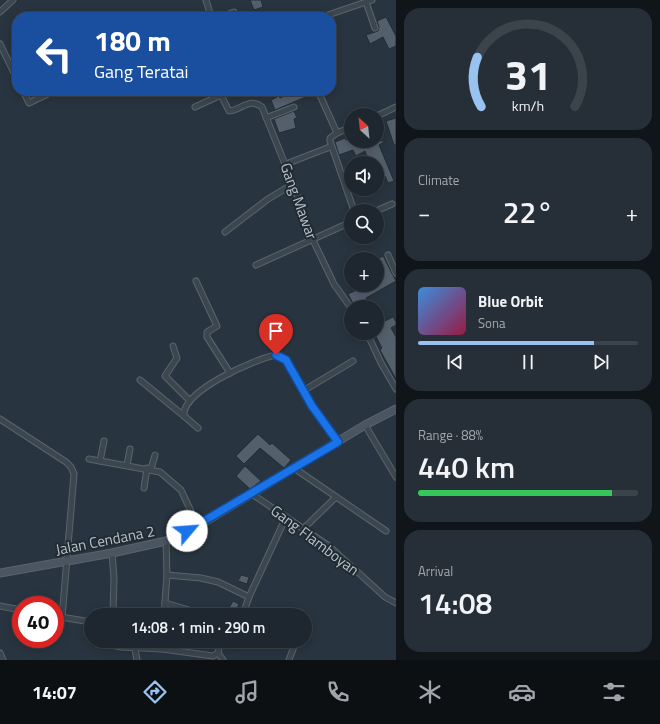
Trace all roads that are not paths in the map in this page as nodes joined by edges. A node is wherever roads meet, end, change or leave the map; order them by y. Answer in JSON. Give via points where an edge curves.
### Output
{"nodes":[{"id":1,"x":13,"y":0,"type":"edge"},
{"id":2,"x":206,"y":0,"type":"edge"},
{"id":3,"x":372,"y":0,"type":"edge"},
{"id":4,"x":366,"y":2,"type":"junction"},
{"id":5,"x":0,"y":12,"type":"edge"},
{"id":6,"x":210,"y":12,"type":"edge"},
{"id":7,"x":336,"y":12,"type":"edge"},
{"id":8,"x":375,"y":28,"type":"dead end"},
{"id":9,"x":0,"y":44,"type":"edge"},
{"id":10,"x":12,"y":69,"type":"edge"},
{"id":11,"x":26,"y":96,"type":"edge"},
{"id":12,"x":44,"y":96,"type":"edge"},
{"id":13,"x":215,"y":96,"type":"edge"},
{"id":14,"x":222,"y":96,"type":"edge"},
{"id":15,"x":320,"y":96,"type":"edge"},
{"id":16,"x":195,"y":107,"type":"dead end"},
{"id":17,"x":294,"y":107,"type":"dead end"},
{"id":18,"x":396,"y":107,"type":"edge"},
{"id":19,"x":384,"y":113,"type":"edge"},
{"id":20,"x":266,"y":118,"type":"junction"},
{"id":21,"x":344,"y":130,"type":"edge"},
{"id":22,"x":337,"y":133,"type":"junction"},
{"id":23,"x":330,"y":147,"type":"junction"},
{"id":24,"x":286,"y":164,"type":"junction"},
{"id":25,"x":294,"y":184,"type":"junction"},
{"id":26,"x":351,"y":204,"type":"edge"},
{"id":27,"x":392,"y":204,"type":"dead end"},
{"id":28,"x":384,"y":208,"type":"edge"},
{"id":29,"x":344,"y":225,"type":"edge"},
{"id":30,"x":225,"y":232,"type":"dead end"},
{"id":31,"x":312,"y":238,"type":"junction"},
{"id":32,"x":388,"y":255,"type":"dead end"},
{"id":33,"x":256,"y":265,"type":"dead end"},
{"id":34,"x":396,"y":273,"type":"edge"},
{"id":35,"x":196,"y":281,"type":"dead end"},
{"id":36,"x":345,"y":300,"type":"edge"},
{"id":37,"x":370,"y":340,"type":"edge"},
{"id":38,"x":173,"y":346,"type":"dead end"},
{"id":39,"x":353,"y":361,"type":"dead end"},
{"id":40,"x":230,"y":373,"type":"junction"},
{"id":41,"x":140,"y":380,"type":"dead end"},
{"id":42,"x":396,"y":389,"type":"edge"},
{"id":43,"x":303,"y":391,"type":"junction"},
{"id":44,"x":190,"y":401,"type":"junction"},
{"id":45,"x":396,"y":409,"type":"edge"},
{"id":46,"x":184,"y":416,"type":"junction"},
{"id":47,"x":0,"y":419,"type":"edge"},
{"id":48,"x":366,"y":425,"type":"junction"},
{"id":49,"x":198,"y":428,"type":"dead end"},
{"id":50,"x":104,"y":441,"type":"dead end"},
{"id":51,"x":338,"y":442,"type":"junction"},
{"id":52,"x":130,"y":449,"type":"dead end"},
{"id":53,"x":155,"y":455,"type":"dead end"},
{"id":54,"x":89,"y":459,"type":"dead end"},
{"id":55,"x":100,"y":461,"type":"junction"},
{"id":56,"x":127,"y":465,"type":"junction"},
{"id":57,"x":149,"y":468,"type":"junction"},
{"id":58,"x":294,"y":468,"type":"junction"},
{"id":59,"x":396,"y":477,"type":"edge"},
{"id":60,"x":144,"y":488,"type":"dead end"},
{"id":61,"x":252,"y":494,"type":"junction"},
{"id":62,"x":336,"y":497,"type":"junction"},
{"id":63,"x":286,"y":517,"type":"junction"},
{"id":64,"x":198,"y":526,"type":"junction"},
{"id":65,"x":303,"y":529,"type":"junction"},
{"id":66,"x":386,"y":531,"type":"dead end"},
{"id":67,"x":166,"y":541,"type":"junction"},
{"id":68,"x":112,"y":553,"type":"junction"},
{"id":69,"x":67,"y":561,"type":"junction"},
{"id":70,"x":0,"y":573,"type":"edge"},
{"id":71,"x":167,"y":575,"type":"junction"},
{"id":72,"x":64,"y":596,"type":"edge"},
{"id":73,"x":249,"y":597,"type":"junction"},
{"id":74,"x":165,"y":603,"type":"junction"},
{"id":75,"x":396,"y":603,"type":"edge"},
{"id":76,"x":0,"y":606,"type":"edge"},
{"id":77,"x":12,"y":608,"type":"edge"},
{"id":78,"x":113,"y":608,"type":"edge"},
{"id":79,"x":165,"y":608,"type":"edge"},
{"id":80,"x":182,"y":608,"type":"edge"},
{"id":81,"x":246,"y":608,"type":"edge"},
{"id":82,"x":64,"y":618,"type":"edge"},
{"id":83,"x":84,"y":621,"type":"edge"},
{"id":84,"x":128,"y":648,"type":"edge"},
{"id":85,"x":219,"y":648,"type":"edge"},
{"id":86,"x":293,"y":648,"type":"edge"},
{"id":87,"x":135,"y":649,"type":"junction"},
{"id":88,"x":162,"y":649,"type":"joint"},
{"id":89,"x":0,"y":653,"type":"edge"},
{"id":90,"x":218,"y":653,"type":"junction"},
{"id":91,"x":3,"y":660,"type":"edge"},
{"id":92,"x":137,"y":660,"type":"edge"},
{"id":93,"x":223,"y":660,"type":"edge"},
{"id":94,"x":289,"y":660,"type":"edge"}],
"edges":[{"from":1,"to":5,"type":"street"},
{"from":2,"to":6,"type":"street"},
{"from":3,"to":4,"type":"street"},
{"from":4,"to":7,"type":"street"},
{"from":4,"to":8,"type":"street"},
{"from":9,"to":10,"type":"street"},
{"from":11,"to":12,"type":"street","via":[[29,103]]},
{"from":13,"to":16,"type":"street"},
{"from":14,"to":20,"type":"street","name":"Gang Mawar","via":[[229,111],[254,103],[262,107]]},
{"from":15,"to":22,"type":"street"},
{"from":17,"to":20,"type":"street"},
{"from":18,"to":19,"type":"street"},
{"from":20,"to":24,"type":"street","name":"Gang Mawar"},
{"from":21,"to":22,"type":"street"},
{"from":22,"to":23,"type":"street","via":[[330,138]]},
{"from":23,"to":24,"type":"street"},
{"from":23,"to":26,"type":"street"},
{"from":24,"to":25,"type":"street","name":"Gang Mawar"},
{"from":25,"to":30,"type":"street","via":[[268,199]]},
{"from":25,"to":31,"type":"street","name":"Gang Mawar"},
{"from":27,"to":28,"type":"street"},
{"from":29,"to":31,"type":"street"},
{"from":31,"to":33,"type":"street"},
{"from":31,"to":36,"type":"street","name":"Gang Mawar","via":[[334,284]]},
{"from":32,"to":34,"type":"street"},
{"from":35,"to":40,"type":"street","via":[[217,326],[207,332],[207,337]]},
{"from":37,"to":42,"type":"street"},
{"from":38,"to":44,"type":"street","via":[[177,358],[165,376]]},
{"from":39,"to":43,"type":"street"},
{"from":40,"to":43,"type":"street","via":[[276,355],[286,360]]},
{"from":40,"to":44,"type":"street"},
{"from":41,"to":46,"type":"street"},
{"from":43,"to":51,"type":"street"},
{"from":44,"to":46,"type":"street"},
{"from":45,"to":48,"type":"street","name":"Jalan Cendana 2"},
{"from":46,"to":49,"type":"street"},
{"from":47,"to":69,"type":"street","via":[[71,466],[74,479]]},
{"from":48,"to":51,"type":"street","name":"Jalan Cendana 2"},
{"from":48,"to":59,"type":"street"},
{"from":50,"to":55,"type":"street"},
{"from":51,"to":58,"type":"street","name":"Jalan Cendana 2"},
{"from":52,"to":56,"type":"street"},
{"from":53,"to":57,"type":"street"},
{"from":54,"to":55,"type":"street"},
{"from":55,"to":56,"type":"street"},
{"from":56,"to":57,"type":"street"},
{"from":57,"to":60,"type":"street"},
{"from":57,"to":64,"type":"street","via":[[160,472],[181,490]]},
{"from":58,"to":61,"type":"street","name":"Jalan Cendana 2"},
{"from":58,"to":62,"type":"street"},
{"from":61,"to":63,"type":"street","name":"Gang Flamboyan"},
{"from":61,"to":64,"type":"street","name":"Jalan Cendana 2"},
{"from":62,"to":65,"type":"street"},
{"from":62,"to":66,"type":"street"},
{"from":63,"to":65,"type":"street","name":"Gang Flamboyan"},
{"from":63,"to":73,"type":"street"},
{"from":64,"to":67,"type":"street","name":"Jalan Cendana 2"},
{"from":65,"to":75,"type":"street","name":"Gang Flamboyan","via":[[328,546],[385,597]]},
{"from":67,"to":68,"type":"street","name":"Jalan Cendana 2"},
{"from":67,"to":71,"type":"street"},
{"from":68,"to":69,"type":"street","name":"Jalan Cendana 2"},
{"from":68,"to":78,"type":"street"},
{"from":69,"to":70,"type":"street","name":"Jalan Cendana 2"},
{"from":69,"to":72,"type":"street"},
{"from":71,"to":73,"type":"street","via":[[218,582]]},
{"from":71,"to":74,"type":"street"},
{"from":73,"to":81,"type":"street"},
{"from":74,"to":79,"type":"street"},
{"from":74,"to":80,"type":"street"},
{"from":76,"to":77,"type":"street"},
{"from":82,"to":83,"type":"street"},
{"from":84,"to":87,"type":"street"},
{"from":85,"to":90,"type":"street"},
{"from":86,"to":94,"type":"street"},
{"from":87,"to":88,"type":"street"},
{"from":87,"to":92,"type":"street"},
{"from":88,"to":90,"type":"street","via":[[208,656]]},
{"from":89,"to":91,"type":"street"},
{"from":90,"to":93,"type":"street"}]}
